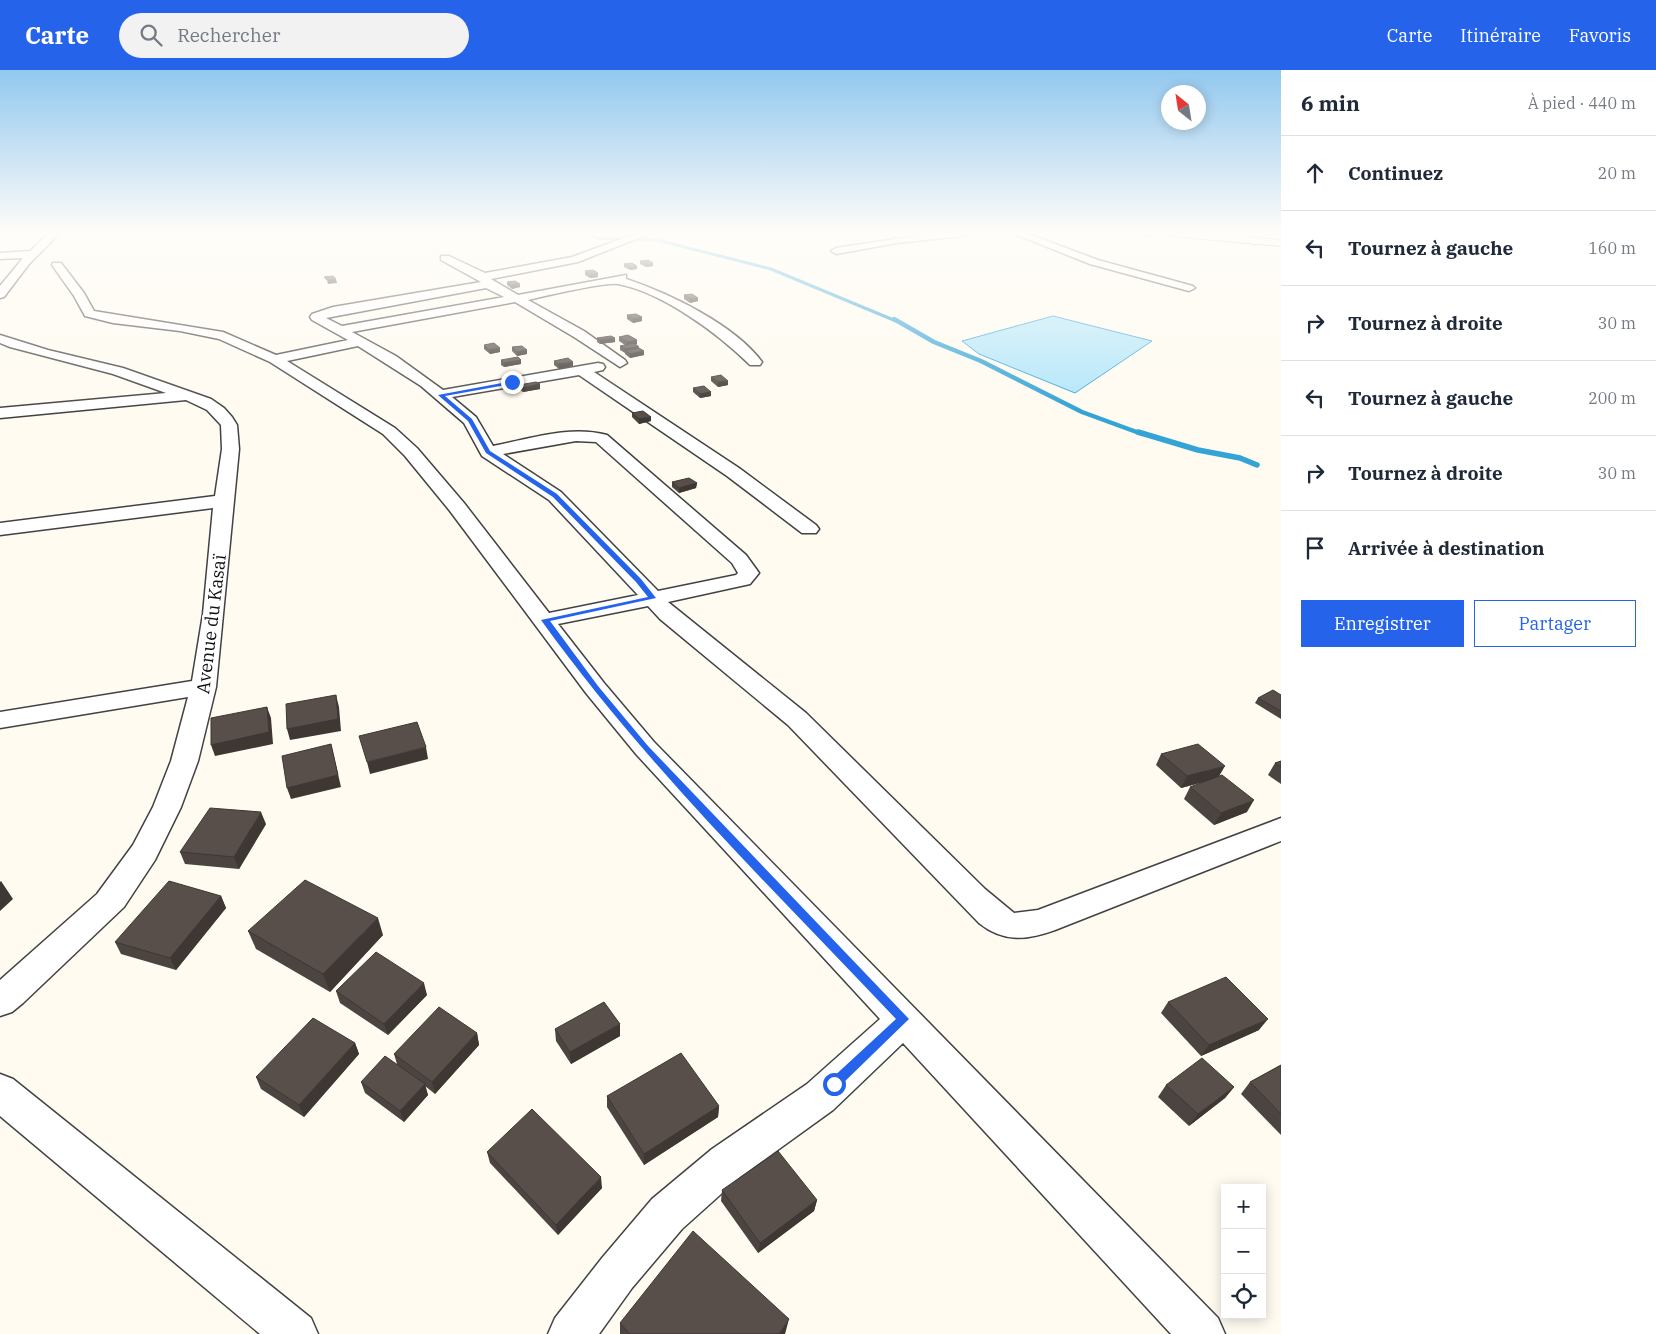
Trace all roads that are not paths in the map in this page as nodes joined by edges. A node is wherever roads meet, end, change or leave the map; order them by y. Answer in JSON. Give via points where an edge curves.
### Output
{"nodes":[{"id":1,"x":78,"y":292,"type":"edge"},
{"id":2,"x":432,"y":292,"type":"edge"},
{"id":3,"x":505,"y":292,"type":"edge"},
{"id":4,"x":542,"y":292,"type":"edge"},
{"id":5,"x":650,"y":292,"type":"edge"},
{"id":6,"x":515,"y":298,"type":"junction"},
{"id":7,"x":342,"y":330,"type":"junction"},
{"id":8,"x":0,"y":340,"type":"edge"},
{"id":9,"x":362,"y":341,"type":"junction"},
{"id":10,"x":275,"y":359,"type":"junction"},
{"id":11,"x":755,"y":362,"type":"dead end"},
{"id":12,"x":582,"y":370,"type":"junction"},
{"id":13,"x":161,"y":386,"type":"junction"},
{"id":14,"x":187,"y":395,"type":"junction"},
{"id":15,"x":441,"y":395,"type":"junction"},
{"id":16,"x":127,"y":401,"type":"junction"},
{"id":17,"x":0,"y":413,"type":"edge"},
{"id":18,"x":488,"y":452,"type":"junction"},
{"id":19,"x":223,"y":502,"type":"junction"},
{"id":20,"x":0,"y":529,"type":"edge"},
{"id":21,"x":809,"y":529,"type":"dead end"},
{"id":22,"x":652,"y":598,"type":"junction"},
{"id":23,"x":545,"y":620,"type":"junction"},
{"id":24,"x":204,"y":687,"type":"junction"},
{"id":25,"x":0,"y":720,"type":"edge"},
{"id":26,"x":1281,"y":829,"type":"edge"},
{"id":27,"x":0,"y":1001,"type":"edge"},
{"id":28,"x":904,"y":1019,"type":"junction"},
{"id":29,"x":0,"y":1092,"type":"edge"},
{"id":30,"x":295,"y":1334,"type":"edge"},
{"id":31,"x":571,"y":1334,"type":"edge"},
{"id":32,"x":1202,"y":1334,"type":"edge"}],
"edges":[{"from":1,"to":10,"type":"street","via":[[89,313],[223,336]]},
{"from":2,"to":7,"type":"street","via":[[316,317]]},
{"from":3,"to":6,"type":"street"},
{"from":4,"to":6,"type":"street"},
{"from":5,"to":11,"type":"street","via":[[683,308],[729,338]]},
{"from":6,"to":7,"type":"street"},
{"from":6,"to":12,"type":"street","via":[[620,361]]},
{"from":7,"to":9,"type":"street"},
{"from":8,"to":13,"type":"street","name":"Avenue du Kasaï"},
{"from":9,"to":10,"type":"street"},
{"from":9,"to":15,"type":"street"},
{"from":10,"to":23,"type":"street","via":[[390,431],[457,507]]},
{"from":12,"to":15,"type":"street"},
{"from":12,"to":21,"type":"street","via":[[733,472]]},
{"from":13,"to":14,"type":"street","name":"Avenue du Kasaï"},
{"from":13,"to":16,"type":"street"},
{"from":14,"to":16,"type":"street"},
{"from":14,"to":19,"type":"street","name":"Avenue du Kasaï","via":[[214,408],[226,418],[232,444]]},
{"from":15,"to":18,"type":"street","via":[[470,420]]},
{"from":16,"to":17,"type":"street"},
{"from":18,"to":22,"type":"street","via":[[555,496]]},
{"from":18,"to":22,"type":"street","via":[[570,438],[601,438],[739,559],[749,573],[743,580]]},
{"from":19,"to":20,"type":"street"},
{"from":19,"to":24,"type":"street","name":"Avenue du Kasaï"},
{"from":22,"to":23,"type":"street"},
{"from":22,"to":26,"type":"street","via":[[711,651],[797,719],[995,918],[1010,927],[1044,921]]},
{"from":23,"to":28,"type":"street","via":[[645,748]]},
{"from":24,"to":25,"type":"street"},
{"from":24,"to":27,"type":"street","name":"Avenue du Kasaï","via":[[187,760],[154,835],[115,895],[44,964]]},
{"from":28,"to":31,"type":"street","via":[[820,1097],[726,1163],[667,1214]]},
{"from":28,"to":32,"type":"street"},
{"from":29,"to":30,"type":"street"}]}
